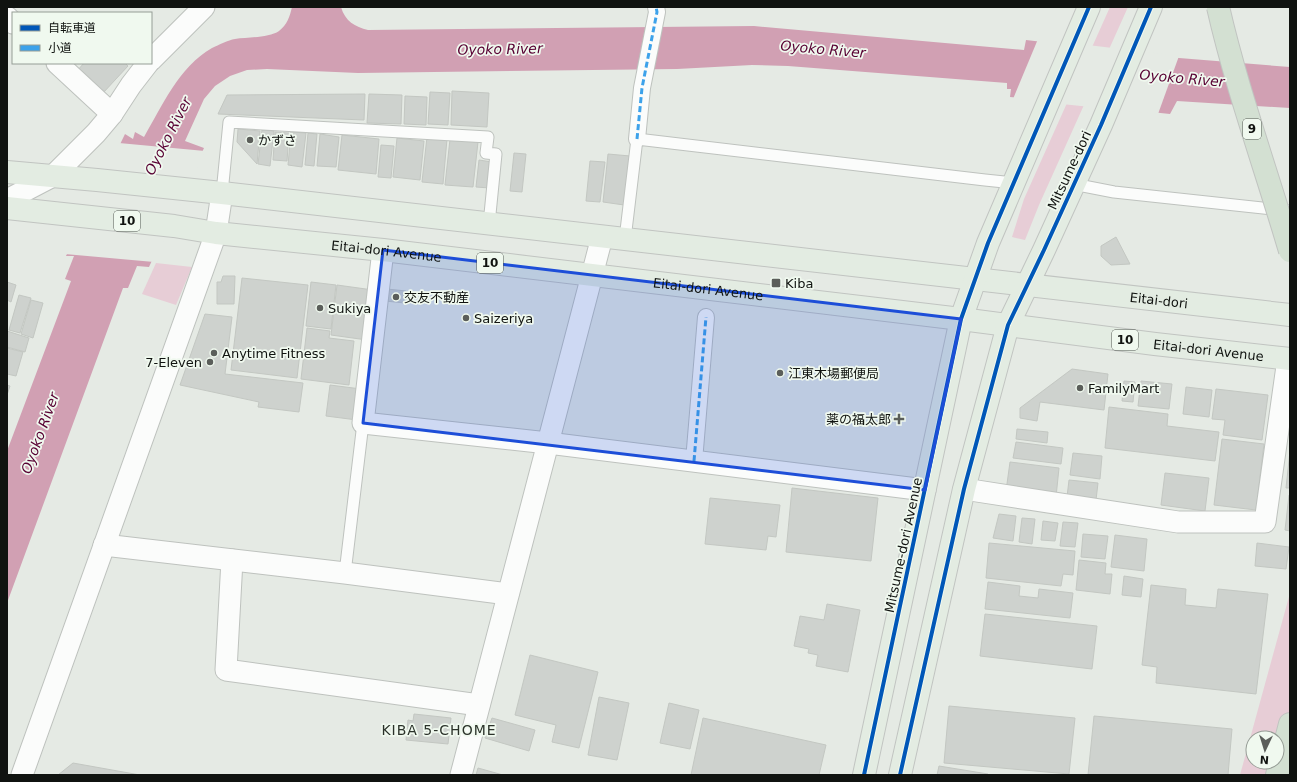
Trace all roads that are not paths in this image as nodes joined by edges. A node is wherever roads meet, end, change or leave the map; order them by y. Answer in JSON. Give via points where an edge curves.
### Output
{"nodes":[{"id":1,"x":204,"y":7,"type":"edge"},
{"id":2,"x":1218,"y":7,"type":"edge"},
{"id":3,"x":1223,"y":7,"type":"edge"},
{"id":4,"x":657,"y":10,"type":"edge"},
{"id":5,"x":1087,"y":12,"type":"edge"},
{"id":6,"x":1148,"y":14,"type":"edge"},
{"id":7,"x":152,"y":59,"type":"edge"},
{"id":8,"x":58,"y":64,"type":"edge"},
{"id":9,"x":147,"y":64,"type":"edge"},
{"id":10,"x":112,"y":114,"type":"junction"},
{"id":11,"x":636,"y":139,"type":"junction"},
{"id":12,"x":7,"y":172,"type":"edge"},
{"id":13,"x":53,"y":176,"type":"junction"},
{"id":14,"x":1014,"y":183,"type":"junction"},
{"id":15,"x":1073,"y":184,"type":"junction"},
{"id":16,"x":222,"y":193,"type":"junction"},
{"id":17,"x":7,"y":200,"type":"edge"},
{"id":18,"x":7,"y":208,"type":"edge"},
{"id":19,"x":1290,"y":211,"type":"edge"},
{"id":20,"x":489,"y":224,"type":"junction"},
{"id":21,"x":216,"y":233,"type":"junction"},
{"id":22,"x":1290,"y":236,"type":"edge"},
{"id":23,"x":602,"y":237,"type":"junction"},
{"id":24,"x":625,"y":240,"type":"junction"},
{"id":25,"x":384,"y":250,"type":"junction"},
{"id":26,"x":1290,"y":250,"type":"edge"},
{"id":27,"x":592,"y":275,"type":"junction"},
{"id":28,"x":974,"y":279,"type":"junction"},
{"id":29,"x":1027,"y":286,"type":"junction"},
{"id":30,"x":1290,"y":315,"type":"edge"},
{"id":31,"x":706,"y":317,"type":"dead end"},
{"id":32,"x":961,"y":319,"type":"junction"},
{"id":33,"x":1008,"y":325,"type":"junction"},
{"id":34,"x":1289,"y":359,"type":"edge"},
{"id":35,"x":363,"y":423,"type":"junction"},
{"id":36,"x":548,"y":443,"type":"junction"},
{"id":37,"x":694,"y":461,"type":"junction"},
{"id":38,"x":964,"y":489,"type":"junction"},
{"id":39,"x":925,"y":490,"type":"junction"},
{"id":40,"x":104,"y":545,"type":"junction"},
{"id":41,"x":232,"y":560,"type":"junction"},
{"id":42,"x":345,"y":573,"type":"junction"},
{"id":43,"x":508,"y":594,"type":"junction"},
{"id":44,"x":479,"y":705,"type":"junction"},
{"id":45,"x":1290,"y":724,"type":"edge"},
{"id":46,"x":1290,"y":730,"type":"edge"},
{"id":47,"x":22,"y":775,"type":"edge"},
{"id":48,"x":461,"y":775,"type":"edge"},
{"id":49,"x":864,"y":775,"type":"edge"},
{"id":50,"x":900,"y":775,"type":"edge"},
{"id":51,"x":1277,"y":775,"type":"edge"}],
"edges":[{"from":1,"to":7,"type":"street"},
{"from":2,"to":26,"type":"highway","number":"9","bridge":true,"via":[[1245,108]]},
{"from":3,"to":22,"type":"highway","number":"9","via":[[1251,112]]},
{"from":4,"to":11,"type":"street","via":[[642,88]]},
{"from":5,"to":14,"type":"main road"},
{"from":6,"to":15,"type":"main road","name":"Mitsume-dori"},
{"from":8,"to":10,"type":"street"},
{"from":9,"to":10,"type":"street"},
{"from":10,"to":13,"type":"street","via":[[96,134]]},
{"from":11,"to":14,"type":"lane"},
{"from":11,"to":24,"type":"lane"},
{"from":12,"to":13,"type":"main road"},
{"from":13,"to":16,"type":"main road"},
{"from":13,"to":17,"type":"street"},
{"from":14,"to":28,"type":"main road"},
{"from":15,"to":19,"type":"lane","via":[[1114,192]]},
{"from":15,"to":29,"type":"main road","name":"Mitsume-dori"},
{"from":16,"to":20,"type":"main road"},
{"from":16,"to":20,"type":"lane","via":[[229,122],[488,137],[486,152],[496,154]]},
{"from":16,"to":21,"type":"street"},
{"from":18,"to":21,"type":"main road","name":"Eitai-dori Avenue","number":"10"},
{"from":20,"to":23,"type":"main road"},
{"from":21,"to":25,"type":"main road","name":"Eitai-dori Avenue","number":"10"},
{"from":21,"to":40,"type":"street"},
{"from":23,"to":24,"type":"main road"},
{"from":23,"to":27,"type":"street"},
{"from":24,"to":28,"type":"main road"},
{"from":25,"to":27,"type":"main road","name":"Eitai-dori Avenue","number":"10"},
{"from":25,"to":35,"type":"street"},
{"from":27,"to":32,"type":"main road","name":"Eitai-dori Avenue","number":"10"},
{"from":27,"to":36,"type":"street"},
{"from":28,"to":29,"type":"main road"},
{"from":28,"to":32,"type":"main road"},
{"from":29,"to":30,"type":"main road","name":"Eitai-dori"},
{"from":29,"to":33,"type":"main road","name":"Mitsume-dori"},
{"from":31,"to":37,"type":"street"},
{"from":32,"to":33,"type":"main road","name":"Eitai-dori Avenue","number":"10"},
{"from":32,"to":39,"type":"main road","name":"Mitsume-dori Avenue"},
{"from":33,"to":34,"type":"main road","name":"Eitai-dori Avenue","number":"10"},
{"from":33,"to":38,"type":"main road"},
{"from":34,"to":38,"type":"street","via":[[1265,522],[1178,522]]},
{"from":35,"to":36,"type":"street"},
{"from":35,"to":42,"type":"lane"},
{"from":36,"to":37,"type":"street"},
{"from":36,"to":43,"type":"street"},
{"from":37,"to":39,"type":"street"},
{"from":38,"to":50,"type":"main road"},
{"from":39,"to":49,"type":"main road","name":"Mitsume-dori Avenue"},
{"from":40,"to":41,"type":"street"},
{"from":40,"to":47,"type":"street"},
{"from":41,"to":42,"type":"street"},
{"from":41,"to":44,"type":"street","via":[[226,670]]},
{"from":42,"to":43,"type":"street"},
{"from":43,"to":44,"type":"street"},
{"from":44,"to":48,"type":"street"},
{"from":45,"to":51,"type":"highway"},
{"from":46,"to":51,"type":"highway"}]}
